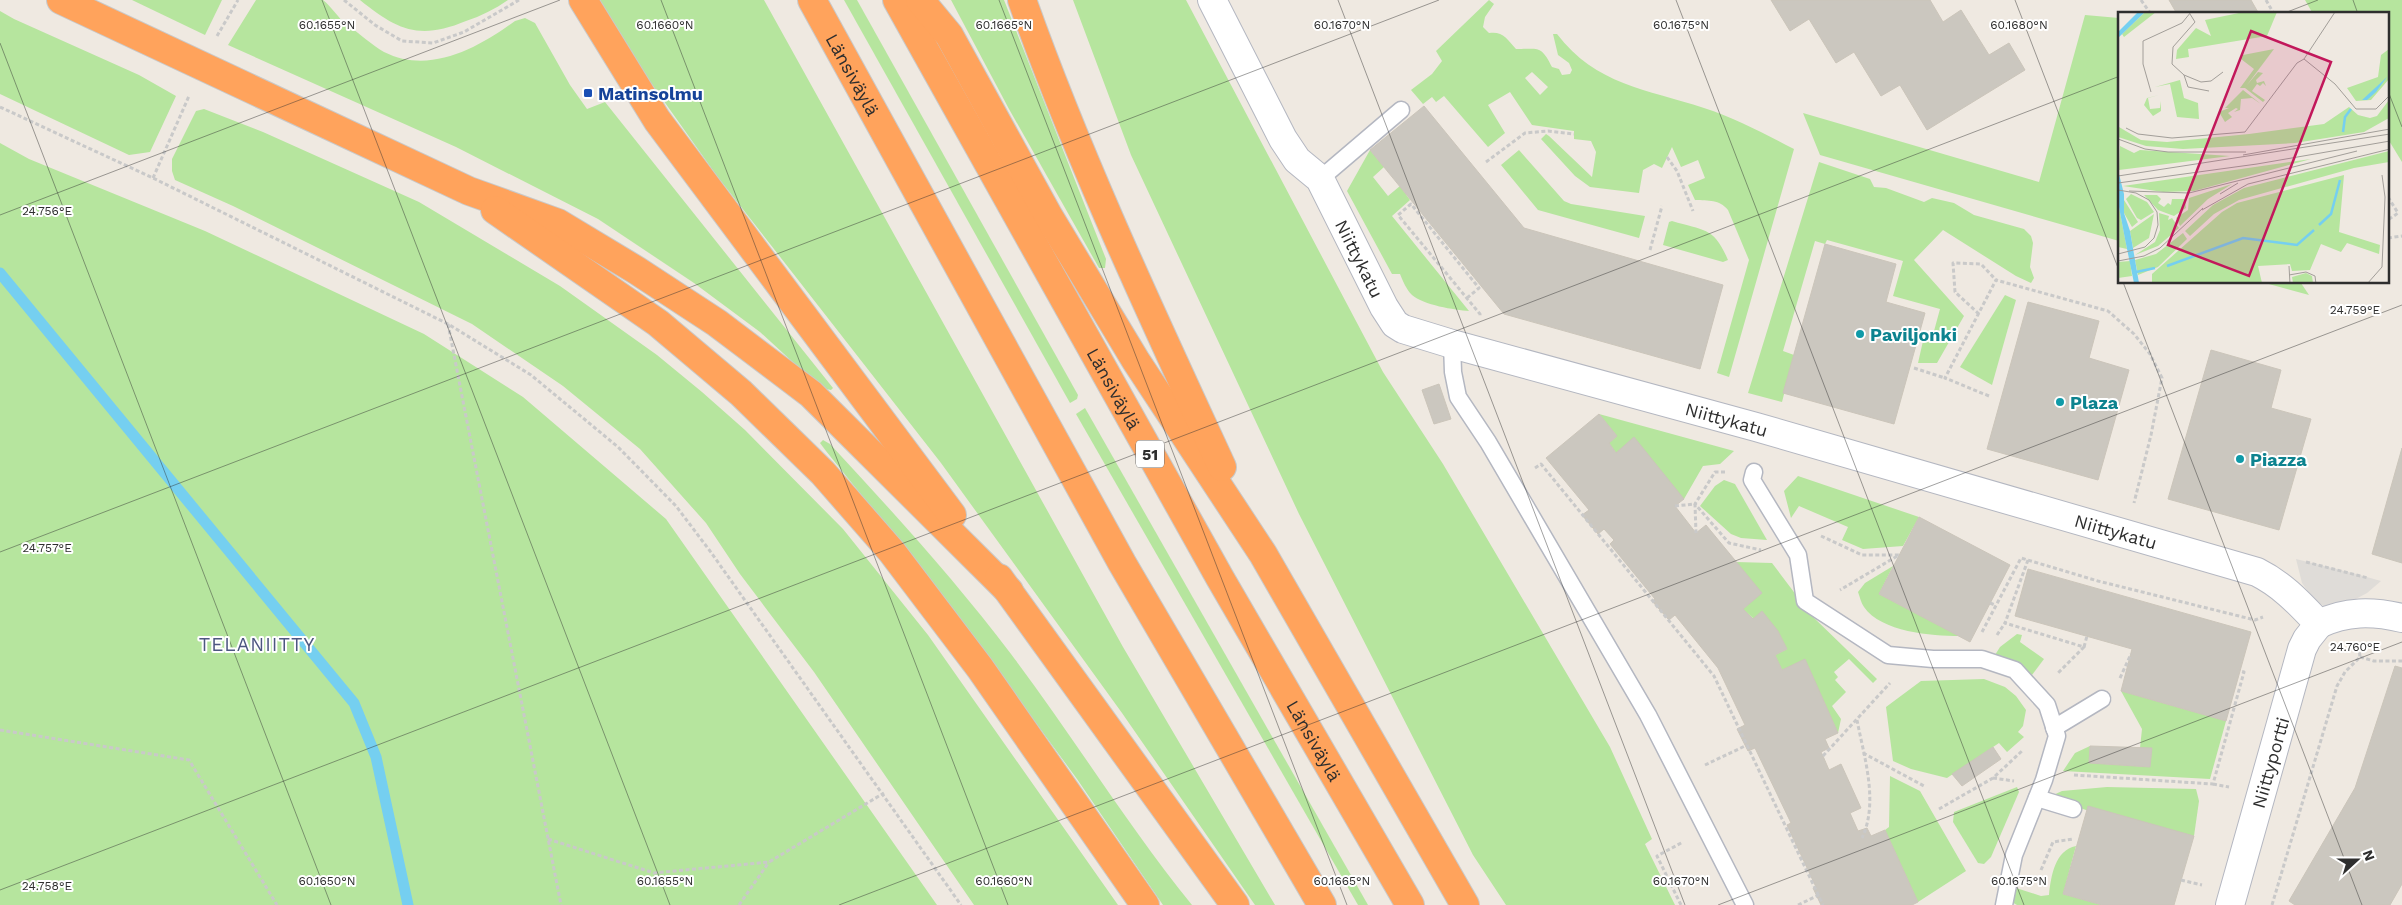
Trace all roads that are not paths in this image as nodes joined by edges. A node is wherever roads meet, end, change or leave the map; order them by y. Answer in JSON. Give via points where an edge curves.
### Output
{"nodes":[{"id":1,"x":61,"y":0,"type":"edge"},
{"id":2,"x":583,"y":0,"type":"edge"},
{"id":3,"x":812,"y":0,"type":"edge"},
{"id":4,"x":897,"y":0,"type":"edge"},
{"id":5,"x":920,"y":0,"type":"edge"},
{"id":6,"x":1022,"y":0,"type":"edge"},
{"id":7,"x":1212,"y":0,"type":"edge"},
{"id":8,"x":1401,"y":110,"type":"dead end"},
{"id":9,"x":1320,"y":179,"type":"junction"},
{"id":10,"x":469,"y":191,"type":"junction"},
{"id":11,"x":1462,"y":347,"type":"junction"},
{"id":12,"x":1754,"y":472,"type":"road end"},
{"id":13,"x":1263,"y":554,"type":"junction"},
{"id":14,"x":1009,"y":591,"type":"junction"},
{"id":15,"x":2402,"y":618,"type":"edge"},
{"id":16,"x":2319,"y":624,"type":"junction"},
{"id":17,"x":2102,"y":699,"type":"dead end"},
{"id":18,"x":2053,"y":725,"type":"junction"},
{"id":19,"x":2037,"y":798,"type":"junction"},
{"id":20,"x":2073,"y":810,"type":"dead end"},
{"id":21,"x":1145,"y":905,"type":"edge"},
{"id":22,"x":1235,"y":905,"type":"edge"},
{"id":23,"x":1322,"y":905,"type":"edge"},
{"id":24,"x":1410,"y":905,"type":"edge"},
{"id":25,"x":1465,"y":905,"type":"edge"},
{"id":26,"x":1745,"y":905,"type":"edge"},
{"id":27,"x":2004,"y":905,"type":"edge"},
{"id":28,"x":2230,"y":905,"type":"edge"}],
"edges":[{"from":1,"to":10,"type":"highway"},
{"from":2,"to":14,"type":"highway","via":[[658,120]]},
{"from":3,"to":23,"type":"highway","name":"Länsiväylä","via":[[1122,563]]},
{"from":4,"to":24,"type":"highway","name":"Länsiväylä","number":"51","via":[[1220,578]]},
{"from":5,"to":13,"type":"highway","via":[[949,35],[1048,215],[1136,361]]},
{"from":6,"to":13,"type":"highway","via":[[1124,254]]},
{"from":7,"to":9,"type":"street","name":"Niittykatu","via":[[1283,139],[1297,160]]},
{"from":8,"to":9,"type":"lane"},
{"from":9,"to":11,"type":"street","name":"Niittykatu","via":[[1395,324]]},
{"from":10,"to":14,"type":"highway","via":[[558,223],[717,323],[811,394]]},
{"from":10,"to":21,"type":"highway","via":[[658,323],[741,393],[823,473],[892,552],[980,668]]},
{"from":11,"to":16,"type":"street","name":"Niittykatu","via":[[1756,427],[2257,572],[2283,588]]},
{"from":11,"to":26,"type":"lane","via":[[1452,372],[1458,397],[1648,715]]},
{"from":12,"to":18,"type":"lane","via":[[1752,480],[1798,555],[1805,601],[1888,656],[1982,658],[2015,670],[2047,705]]},
{"from":13,"to":25,"type":"highway"},
{"from":14,"to":22,"type":"highway"},
{"from":15,"to":16,"type":"street","via":[[2358,613],[2338,616]]},
{"from":16,"to":28,"type":"street","name":"Niittyportti","via":[[2302,649]]},
{"from":17,"to":18,"type":"lane"},
{"from":18,"to":19,"type":"lane","via":[[2057,736]]},
{"from":19,"to":20,"type":"lane"},
{"from":19,"to":27,"type":"lane","via":[[2014,855]]}]}
